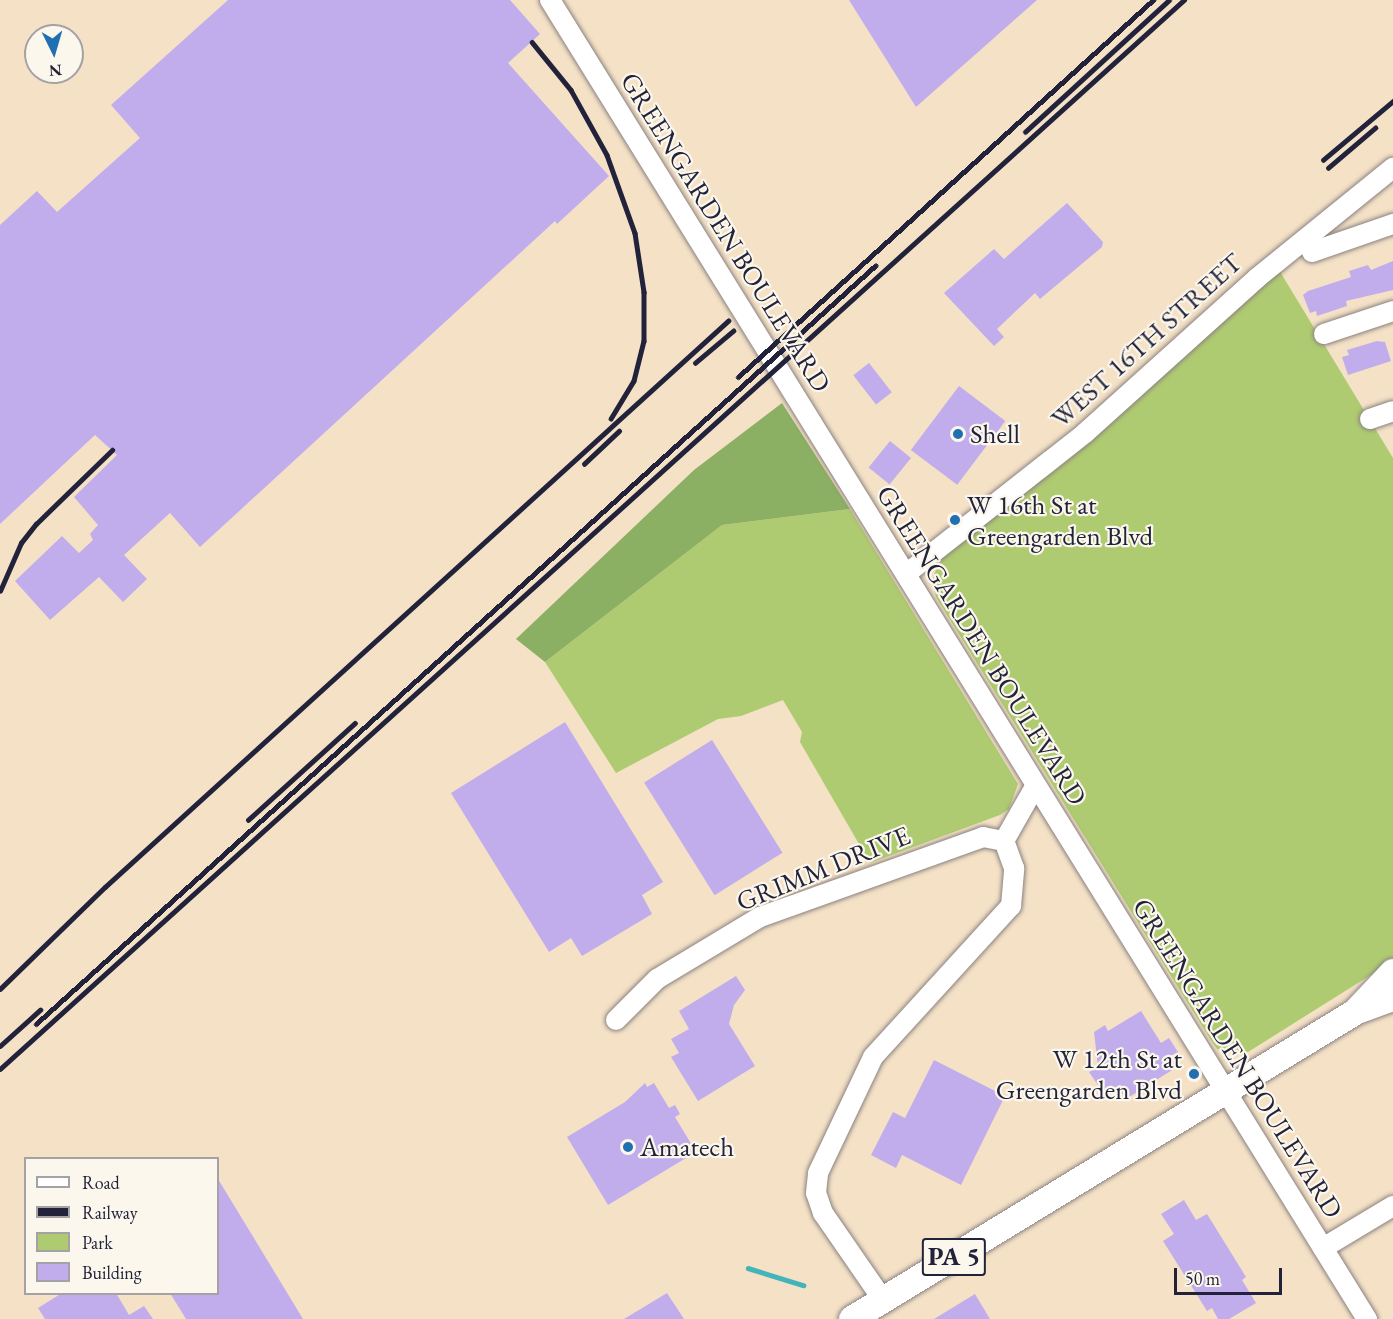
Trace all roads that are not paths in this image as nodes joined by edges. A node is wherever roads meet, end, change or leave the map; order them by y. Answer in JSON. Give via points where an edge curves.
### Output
{"nodes":[{"id":1,"x":550,"y":0,"type":"edge"},
{"id":2,"x":1393,"y":168,"type":"edge"},
{"id":3,"x":1393,"y":224,"type":"edge"},
{"id":4,"x":1312,"y":252,"type":"dead end"},
{"id":5,"x":1393,"y":311,"type":"edge"},
{"id":6,"x":1324,"y":334,"type":"dead end"},
{"id":7,"x":1393,"y":411,"type":"edge"},
{"id":8,"x":1370,"y":420,"type":"dead end"},
{"id":9,"x":906,"y":574,"type":"junction"},
{"id":10,"x":1036,"y":785,"type":"junction"},
{"id":11,"x":1004,"y":841,"type":"junction"},
{"id":12,"x":1393,"y":972,"type":"edge"},
{"id":13,"x":1393,"y":998,"type":"edge"},
{"id":14,"x":1357,"y":1011,"type":"junction"},
{"id":15,"x":616,"y":1020,"type":"dead end"},
{"id":16,"x":1227,"y":1091,"type":"junction"},
{"id":17,"x":1393,"y":1206,"type":"edge"},
{"id":18,"x":1323,"y":1248,"type":"junction"},
{"id":19,"x":883,"y":1300,"type":"junction"},
{"id":20,"x":852,"y":1319,"type":"edge"},
{"id":21,"x":1367,"y":1319,"type":"edge"}],
"edges":[{"from":1,"to":9,"type":"street","name":"GREENGARDEN BOULEVARD"},
{"from":2,"to":9,"type":"street","name":"WEST 16TH STREET","via":[[1257,278],[1099,421]]},
{"from":3,"to":4,"type":"street"},
{"from":5,"to":6,"type":"street"},
{"from":7,"to":8,"type":"street"},
{"from":9,"to":10,"type":"street","name":"GREENGARDEN BOULEVARD"},
{"from":10,"to":11,"type":"street"},
{"from":10,"to":16,"type":"street","name":"GREENGARDEN BOULEVARD"},
{"from":11,"to":15,"type":"street","name":"GRIMM DRIVE","via":[[983,837],[760,917],[657,979]]},
{"from":11,"to":19,"type":"street","via":[[1014,868],[1011,906],[873,1057],[818,1173],[819,1204]]},
{"from":12,"to":14,"type":"main road","number":"PA 5"},
{"from":13,"to":14,"type":"main road","number":"PA 5"},
{"from":14,"to":16,"type":"main road","number":"PA 5"},
{"from":16,"to":18,"type":"street","name":"GREENGARDEN BOULEVARD"},
{"from":16,"to":19,"type":"main road","number":"PA 5"},
{"from":17,"to":18,"type":"street"},
{"from":18,"to":21,"type":"street","name":"GREENGARDEN BOULEVARD"},
{"from":19,"to":20,"type":"main road","number":"PA 5"}]}
